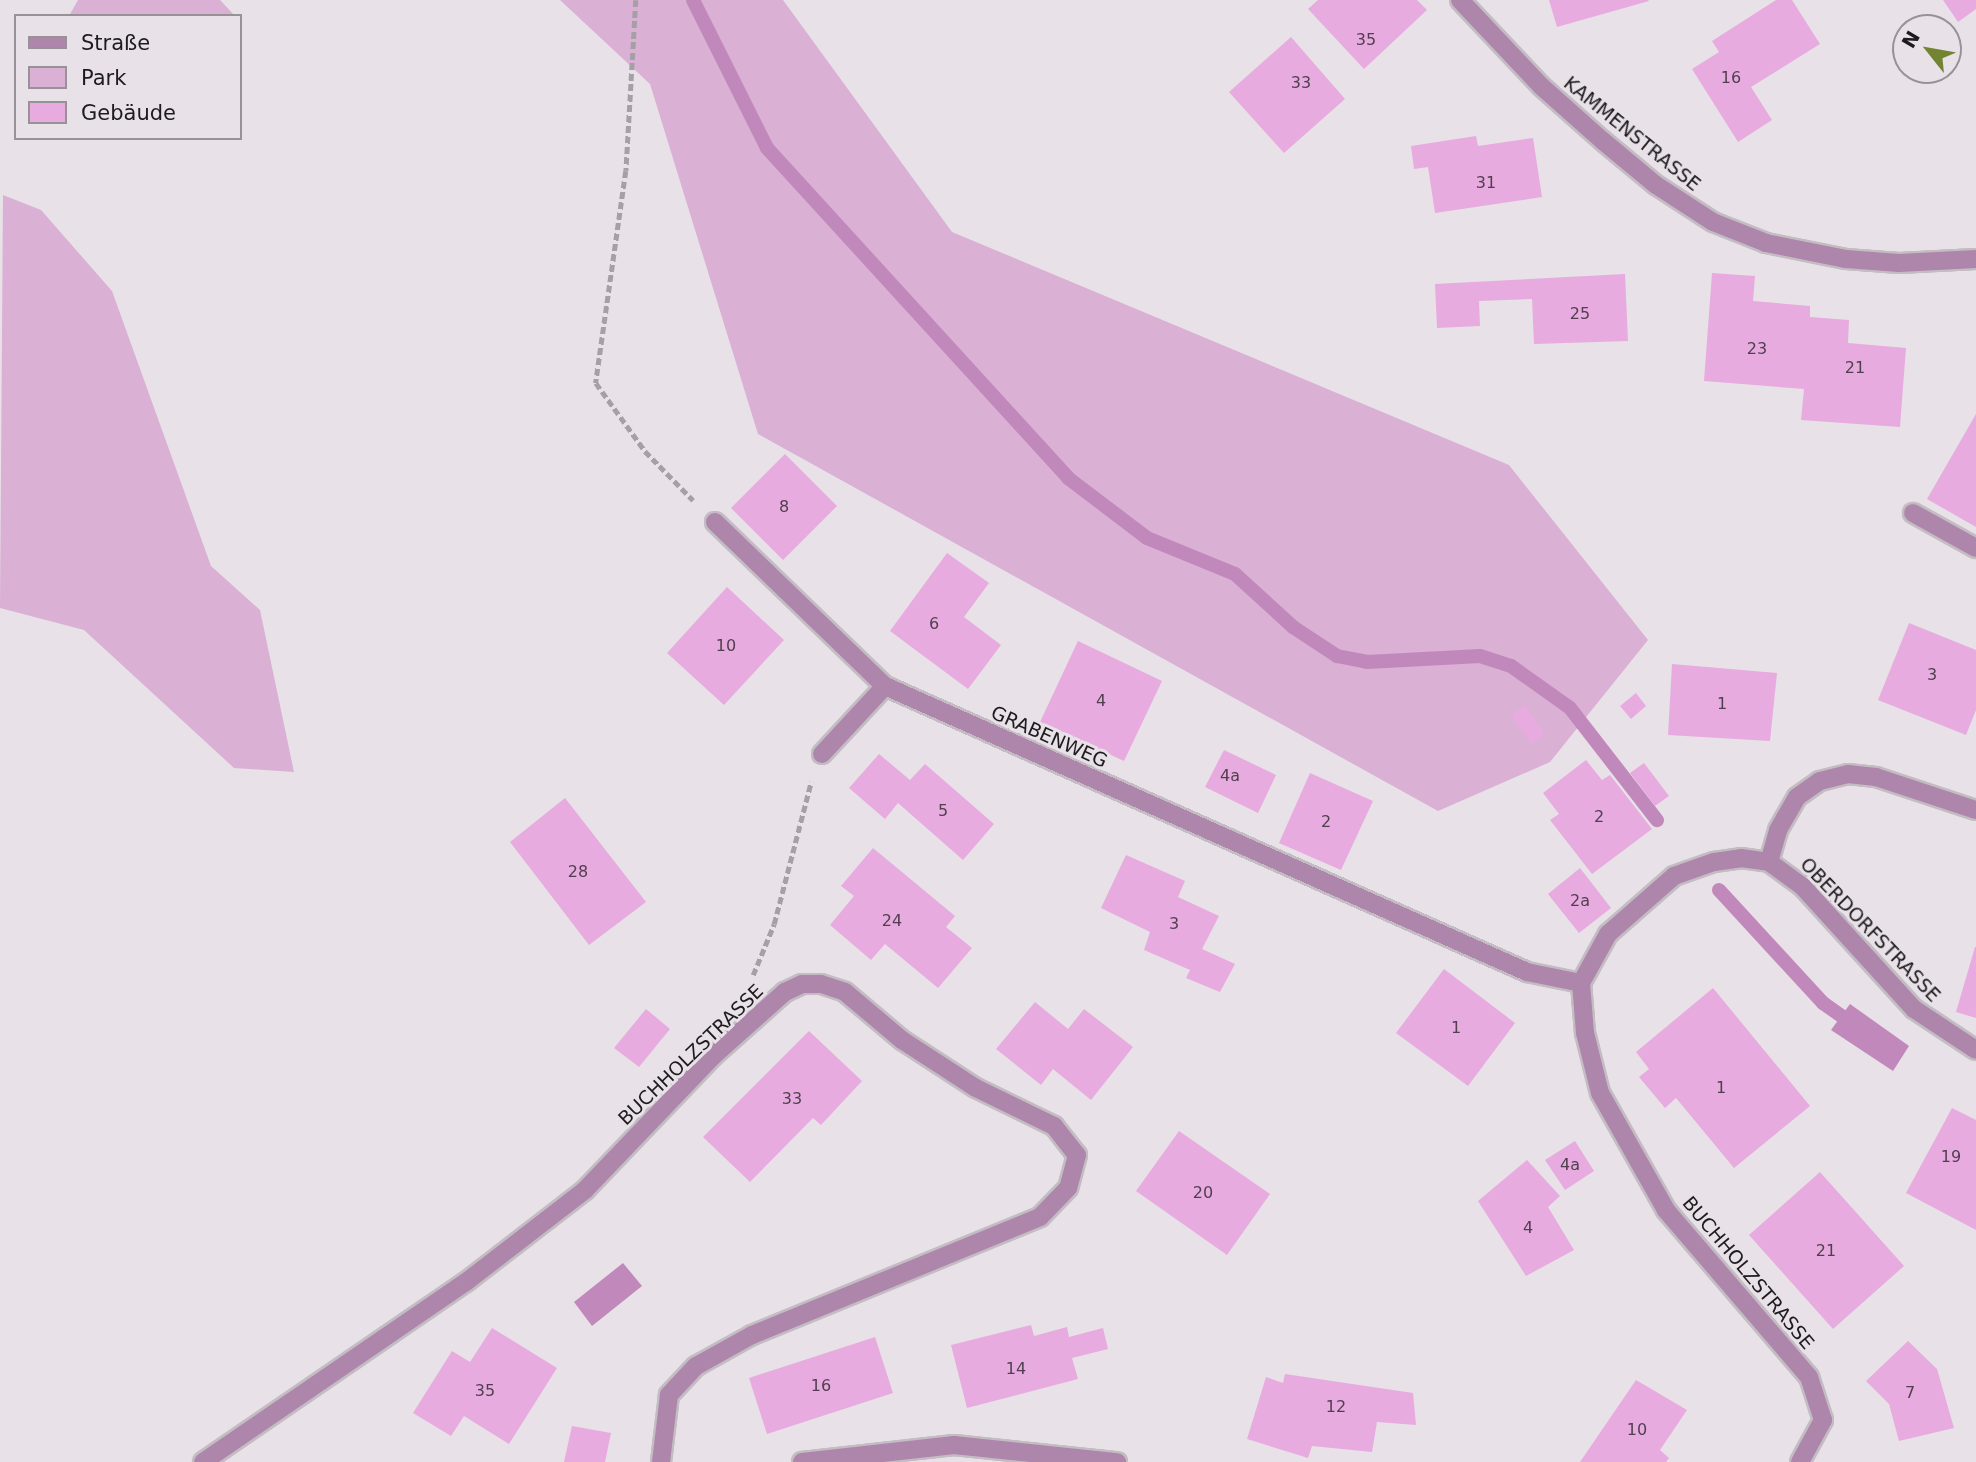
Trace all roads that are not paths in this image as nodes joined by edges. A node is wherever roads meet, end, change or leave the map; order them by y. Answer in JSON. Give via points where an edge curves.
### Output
{"nodes":[{"id":1,"x":1460,"y":0,"type":"edge"},
{"id":2,"x":1976,"y":260,"type":"edge"},
{"id":3,"x":1913,"y":513,"type":"dead end"},
{"id":4,"x":715,"y":522,"type":"road end"},
{"id":5,"x":1976,"y":548,"type":"edge"},
{"id":6,"x":885,"y":687,"type":"junction"},
{"id":7,"x":822,"y":754,"type":"road end"},
{"id":8,"x":1976,"y":810,"type":"edge"},
{"id":9,"x":1769,"y":862,"type":"junction"},
{"id":10,"x":1581,"y":983,"type":"junction"},
{"id":11,"x":1976,"y":1050,"type":"edge"},
{"id":12,"x":203,"y":1462,"type":"edge"},
{"id":13,"x":661,"y":1462,"type":"edge"},
{"id":14,"x":802,"y":1462,"type":"edge"},
{"id":15,"x":1117,"y":1462,"type":"edge"},
{"id":16,"x":1800,"y":1462,"type":"edge"}],
"edges":[{"from":1,"to":2,"type":"street","name":"KAMMENSTRASSE","via":[[1541,86],[1603,141],[1656,185],[1713,222],[1766,243],[1846,259],[1899,263]]},
{"from":3,"to":5,"type":"street"},
{"from":4,"to":6,"type":"street"},
{"from":6,"to":7,"type":"street"},
{"from":6,"to":10,"type":"street","name":"GRABENWEG","via":[[1527,972]]},
{"from":8,"to":9,"type":"street","via":[[1876,777],[1847,774],[1820,781],[1797,797],[1778,830]]},
{"from":9,"to":10,"type":"street","via":[[1727,860],[1674,876],[1608,934]]},
{"from":9,"to":11,"type":"street","name":"OBERDORFSTRASSE","via":[[1803,887],[1914,1009]]},
{"from":10,"to":16,"type":"street","name":"BUCHHOLZSTRASSE","via":[[1585,1033],[1600,1093],[1666,1210],[1810,1377],[1823,1420]]},
{"from":12,"to":13,"type":"street","name":"BUCHHOLZSTRASSE","via":[[466,1282],[585,1190],[712,1057],[785,992],[802,984],[845,992],[902,1040],[976,1088],[1054,1126],[1077,1155],[1068,1188],[1040,1217],[752,1335],[696,1366],[669,1395]]},
{"from":14,"to":15,"type":"street","via":[[954,1445]]}]}
